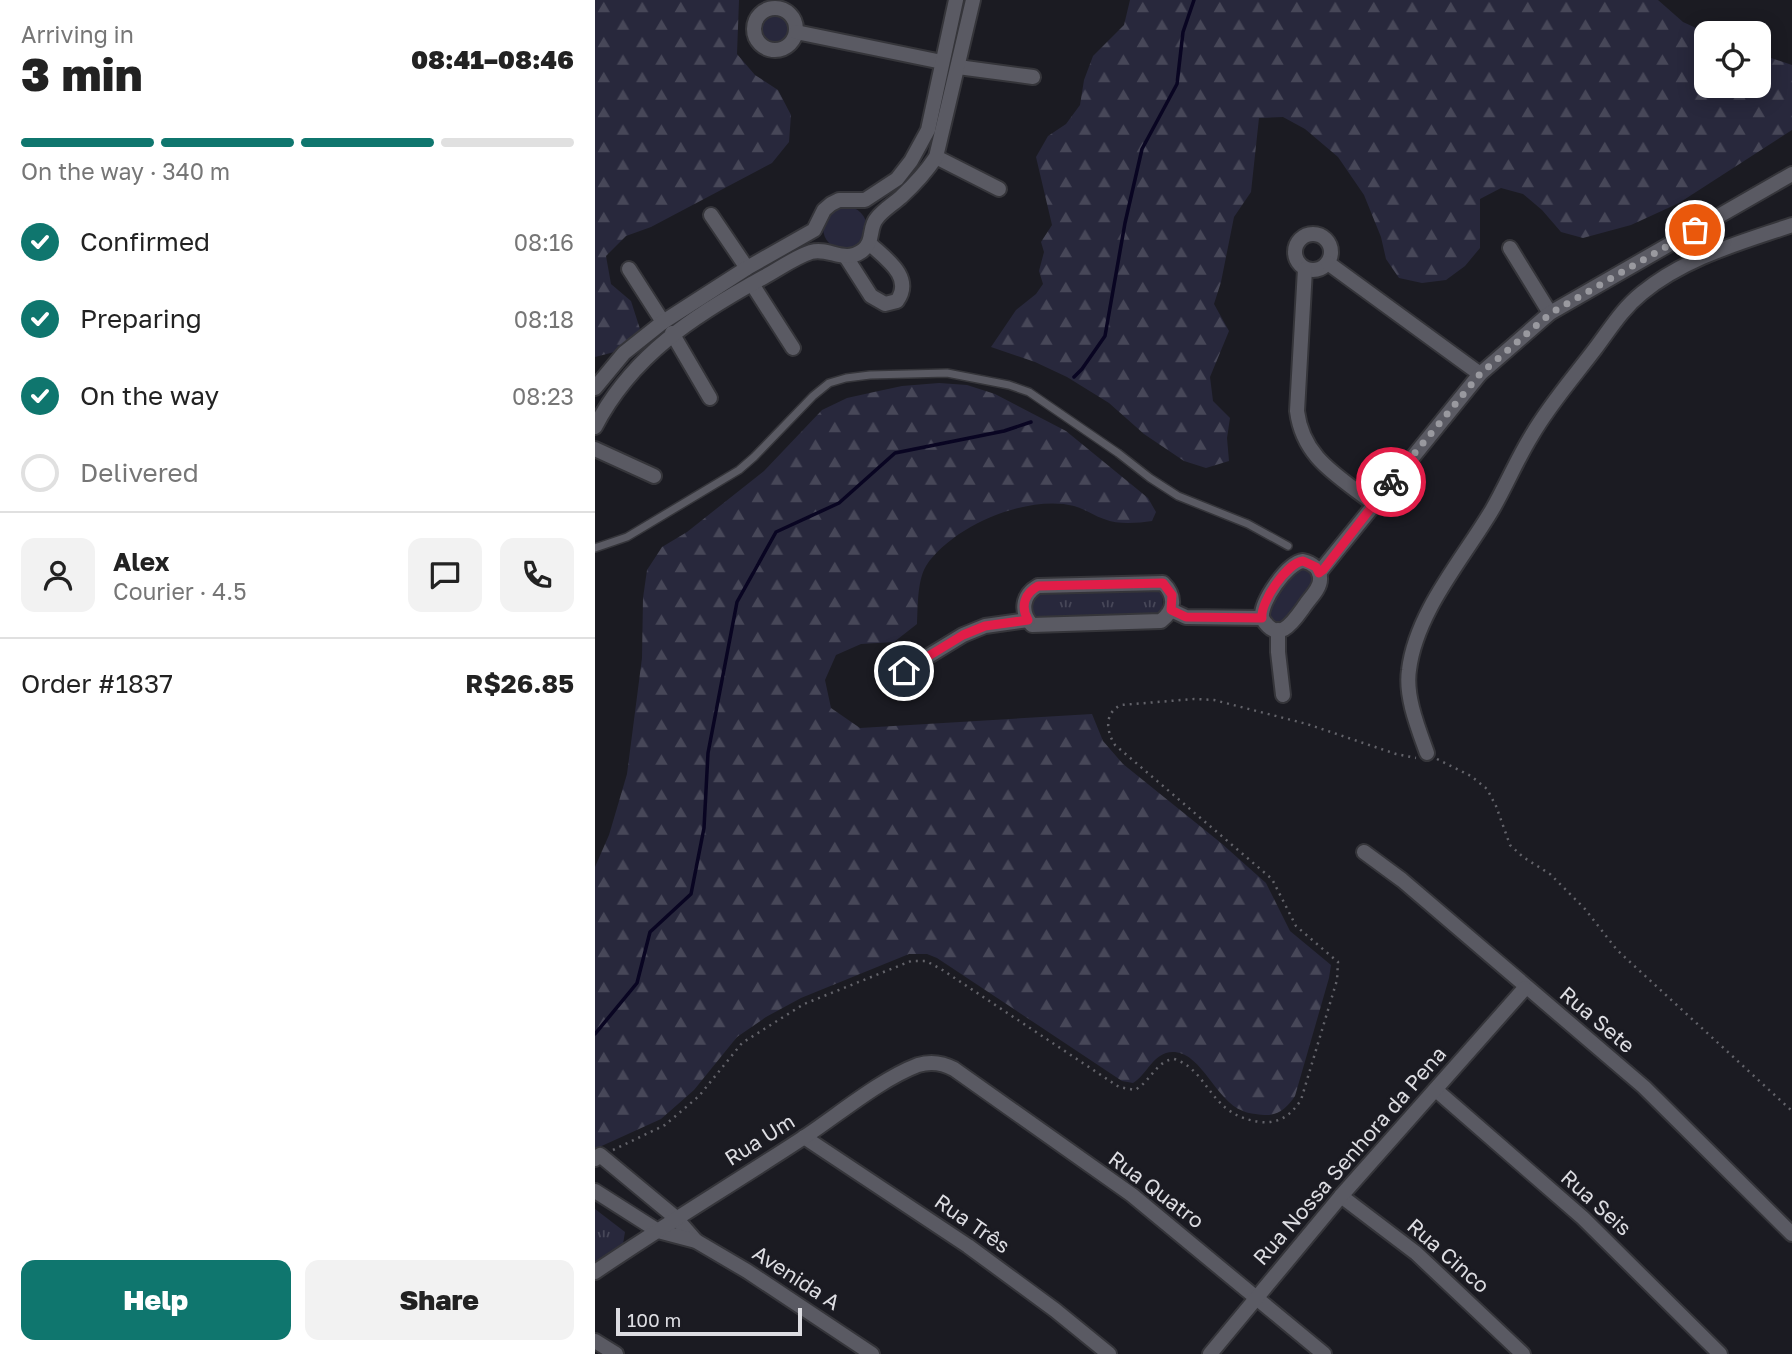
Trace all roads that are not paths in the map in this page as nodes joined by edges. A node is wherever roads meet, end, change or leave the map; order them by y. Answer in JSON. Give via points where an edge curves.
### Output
{"nodes":[{"id":1,"x":956,"y":0,"type":"edge"},
{"id":2,"x":973,"y":0,"type":"edge"},
{"id":3,"x":779,"y":4,"type":"edge"},
{"id":4,"x":796,"y":32,"type":"junction"},
{"id":5,"x":942,"y":62,"type":"junction"},
{"id":6,"x":958,"y":67,"type":"junction"},
{"id":7,"x":1033,"y":77,"type":"dead end"},
{"id":8,"x":936,"y":157,"type":"junction"},
{"id":9,"x":1792,"y":174,"type":"edge"},
{"id":10,"x":999,"y":189,"type":"dead end"},
{"id":11,"x":711,"y":215,"type":"dead end"},
{"id":12,"x":1792,"y":225,"type":"edge"},
{"id":13,"x":869,"y":243,"type":"junction"},
{"id":14,"x":1510,"y":248,"type":"dead end"},
{"id":15,"x":846,"y":257,"type":"junction"},
{"id":16,"x":1328,"y":263,"type":"junction"},
{"id":17,"x":629,"y":268,"type":"dead end"},
{"id":18,"x":747,"y":268,"type":"junction"},
{"id":19,"x":1305,"y":269,"type":"junction"},
{"id":20,"x":752,"y":284,"type":"junction"},
{"id":21,"x":1551,"y":313,"type":"junction"},
{"id":22,"x":663,"y":322,"type":"junction"},
{"id":23,"x":672,"y":333,"type":"junction"},
{"id":24,"x":793,"y":348,"type":"dead end"},
{"id":25,"x":1480,"y":374,"type":"junction"},
{"id":26,"x":595,"y":388,"type":"edge"},
{"id":27,"x":710,"y":398,"type":"dead end"},
{"id":28,"x":595,"y":427,"type":"edge"},
{"id":29,"x":595,"y":449,"type":"edge"},
{"id":30,"x":654,"y":476,"type":"dead end"},
{"id":31,"x":1374,"y":503,"type":"junction"},
{"id":32,"x":1288,"y":546,"type":"dead end"},
{"id":33,"x":595,"y":548,"type":"edge"},
{"id":34,"x":1319,"y":573,"type":"junction"},
{"id":35,"x":1171,"y":610,"type":"junction"},
{"id":36,"x":1262,"y":618,"type":"junction"},
{"id":37,"x":1028,"y":620,"type":"junction"},
{"id":38,"x":1278,"y":630,"type":"junction"},
{"id":39,"x":904,"y":671,"type":"dead end"},
{"id":40,"x":1283,"y":695,"type":"dead end"},
{"id":41,"x":1427,"y":752,"type":"road end"},
{"id":42,"x":1364,"y":852,"type":"dead end"},
{"id":43,"x":1525,"y":988,"type":"junction"},
{"id":44,"x":954,"y":1069,"type":"joint"},
{"id":45,"x":1436,"y":1090,"type":"junction"},
{"id":46,"x":804,"y":1137,"type":"junction"},
{"id":47,"x":598,"y":1157,"type":"edge"},
{"id":48,"x":595,"y":1191,"type":"edge"},
{"id":49,"x":1341,"y":1196,"type":"junction"},
{"id":50,"x":676,"y":1218,"type":"junction"},
{"id":51,"x":658,"y":1231,"type":"junction"},
{"id":52,"x":1792,"y":1234,"type":"edge"},
{"id":53,"x":696,"y":1241,"type":"junction"},
{"id":54,"x":595,"y":1272,"type":"edge"},
{"id":55,"x":1257,"y":1296,"type":"junction"},
{"id":56,"x":595,"y":1341,"type":"edge"},
{"id":57,"x":616,"y":1354,"type":"edge"},
{"id":58,"x":872,"y":1354,"type":"edge"},
{"id":59,"x":1109,"y":1354,"type":"edge"},
{"id":60,"x":1210,"y":1354,"type":"edge"},
{"id":61,"x":1324,"y":1354,"type":"edge"},
{"id":62,"x":1523,"y":1354,"type":"edge"},
{"id":63,"x":1720,"y":1354,"type":"edge"}],
"edges":[{"from":1,"to":5,"type":"street"},
{"from":2,"to":6,"type":"street"},
{"from":3,"to":4,"type":"street","via":[[791,14]]},
{"from":3,"to":4,"type":"street","via":[[756,19],[756,39],[765,48],[779,50],[791,44]]},
{"from":4,"to":5,"type":"street"},
{"from":5,"to":18,"type":"street","via":[[928,130],[897,179],[865,200],[831,204],[814,230]]},
{"from":6,"to":7,"type":"street"},
{"from":6,"to":8,"type":"street"},
{"from":8,"to":10,"type":"street"},
{"from":8,"to":13,"type":"street","via":[[876,219]]},
{"from":9,"to":21,"type":"street"},
{"from":11,"to":18,"type":"street"},
{"from":12,"to":41,"type":"street","via":[[1683,265],[1660,280],[1619,315],[1559,393],[1442,586],[1421,629],[1408,671]]},
{"from":13,"to":15,"type":"street"},
{"from":13,"to":15,"type":"street","via":[[903,281],[897,301],[885,304],[871,296]]},
{"from":14,"to":21,"type":"street"},
{"from":15,"to":20,"type":"street","via":[[820,250],[809,253]]},
{"from":16,"to":19,"type":"street","via":[[1317,270]]},
{"from":16,"to":19,"type":"street","via":[[1327,239],[1309,234],[1298,241],[1295,253]]},
{"from":16,"to":25,"type":"street"},
{"from":17,"to":22,"type":"street"},
{"from":18,"to":22,"type":"street"},
{"from":19,"to":31,"type":"street","via":[[1299,429],[1319,460]]},
{"from":20,"to":23,"type":"street"},
{"from":20,"to":24,"type":"street"},
{"from":21,"to":25,"type":"street"},
{"from":22,"to":26,"type":"street","via":[[624,353]]},
{"from":23,"to":27,"type":"street"},
{"from":23,"to":28,"type":"street","via":[[626,380]]},
{"from":25,"to":31,"type":"street"},
{"from":29,"to":30,"type":"street"},
{"from":31,"to":34,"type":"street"},
{"from":32,"to":33,"type":"lane","via":[[1178,496],[1029,392],[930,372],[870,374],[829,383],[739,470],[627,537]]},
{"from":34,"to":36,"type":"street","via":[[1303,561],[1290,565],[1263,605]]},
{"from":34,"to":38,"type":"street","via":[[1318,586],[1291,625]]},
{"from":35,"to":36,"type":"street","via":[[1186,617]]},
{"from":35,"to":37,"type":"street","via":[[1161,621],[1032,625]]},
{"from":35,"to":37,"type":"street","via":[[1172,595],[1163,583],[1038,586],[1025,600]]},
{"from":36,"to":38,"type":"street"},
{"from":37,"to":39,"type":"street","via":[[985,626],[963,635]]},
{"from":38,"to":40,"type":"street"},
{"from":42,"to":43,"type":"street","name":"Rua Sete"},
{"from":43,"to":45,"type":"street","name":"Rua Nossa Senhora da Pena"},
{"from":43,"to":52,"type":"street","name":"Rua Sete","via":[[1644,1087]]},
{"from":44,"to":46,"type":"street","name":"Rua Um","via":[[939,1063],[920,1065]]},
{"from":44,"to":55,"type":"street","name":"Rua Quatro","via":[[1132,1195]]},
{"from":45,"to":49,"type":"street","name":"Rua Nossa Senhora da Pena"},
{"from":45,"to":63,"type":"street","name":"Rua Seis","via":[[1583,1218]]},
{"from":46,"to":50,"type":"street","name":"Rua Um"},
{"from":46,"to":59,"type":"street","name":"Rua Três","via":[[968,1246]]},
{"from":47,"to":50,"type":"street","name":"Avenida A"},
{"from":48,"to":51,"type":"street","name":"Avenida A"},
{"from":49,"to":55,"type":"street","name":"Rua Nossa Senhora da Pena"},
{"from":49,"to":62,"type":"street","name":"Rua Cinco","via":[[1416,1253]]},
{"from":50,"to":51,"type":"street","name":"Rua Um"},
{"from":50,"to":53,"type":"street","name":"Avenida A"},
{"from":51,"to":53,"type":"street","name":"Avenida A"},
{"from":51,"to":54,"type":"street","name":"Rua Um"},
{"from":53,"to":58,"type":"street","name":"Avenida A"},
{"from":55,"to":60,"type":"street","name":"Rua Nossa Senhora da Pena"},
{"from":55,"to":61,"type":"street","name":"Rua Quatro"},
{"from":56,"to":57,"type":"street"}]}
